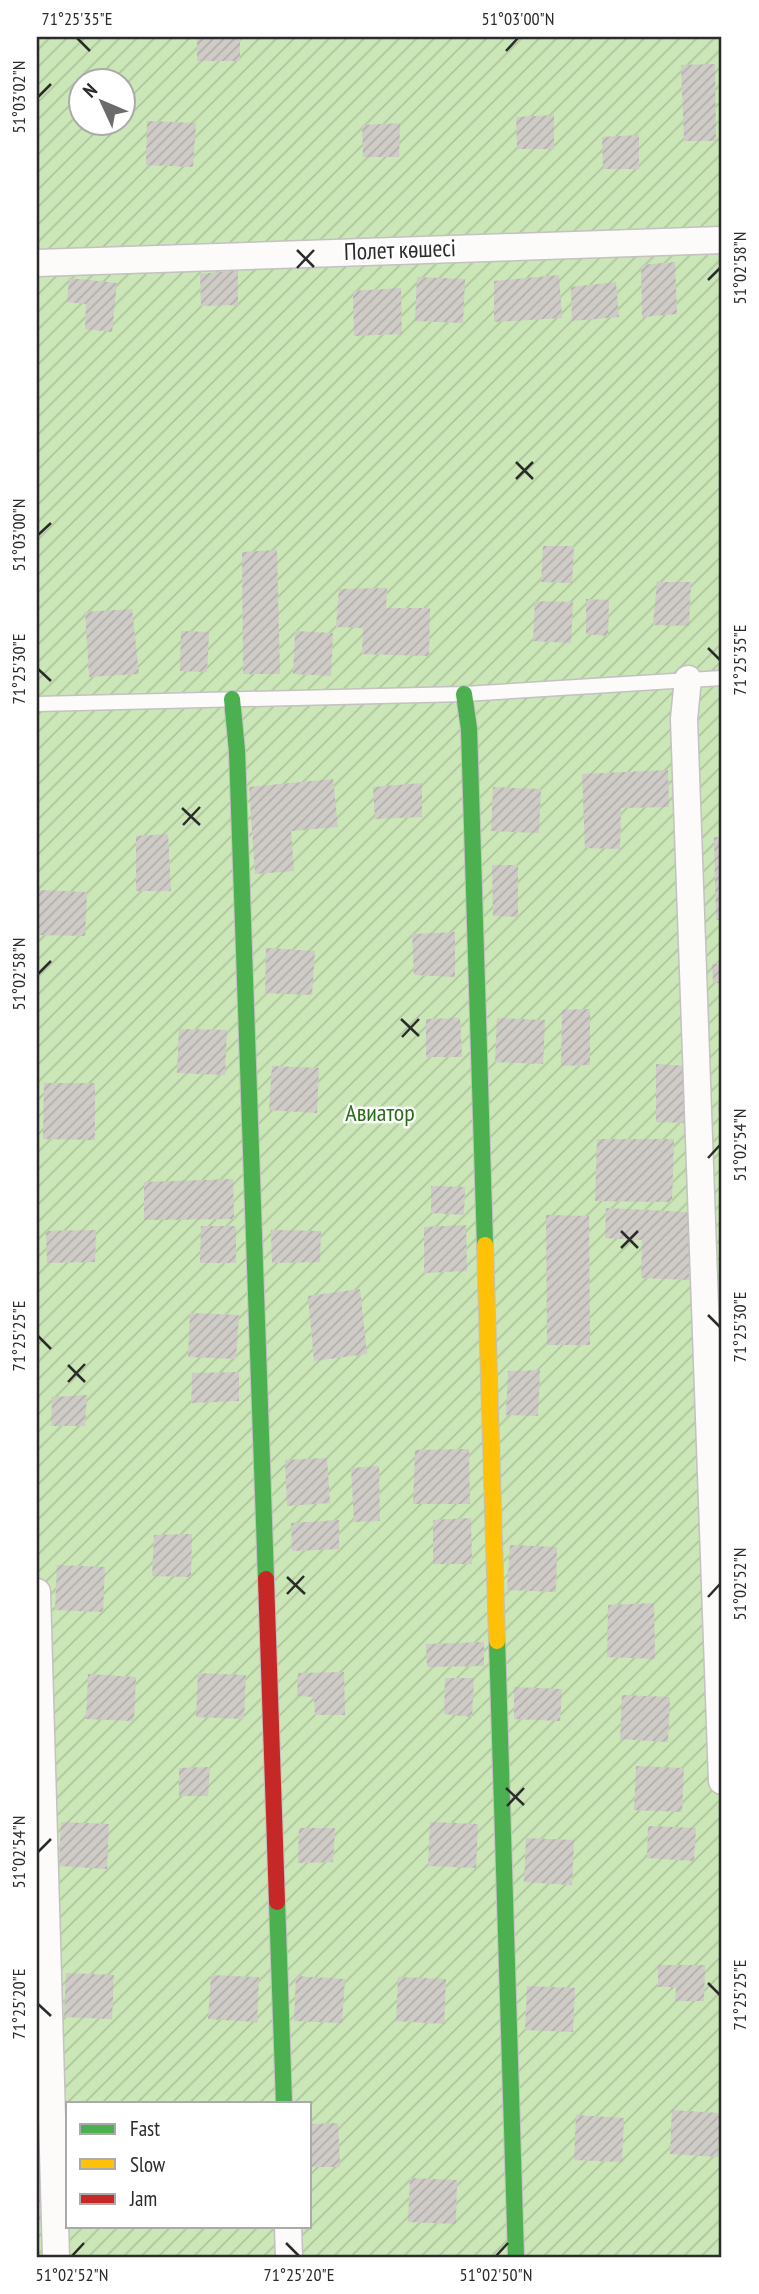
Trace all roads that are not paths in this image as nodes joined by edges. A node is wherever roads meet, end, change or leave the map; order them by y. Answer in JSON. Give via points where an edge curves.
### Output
{"nodes":[{"id":1,"x":722,"y":240,"type":"edge"},
{"id":2,"x":37,"y":263,"type":"edge"},
{"id":3,"x":722,"y":678,"type":"edge"},
{"id":4,"x":688,"y":679,"type":"junction"},
{"id":5,"x":464,"y":694,"type":"junction"},
{"id":6,"x":232,"y":699,"type":"junction"},
{"id":7,"x":37,"y":704,"type":"edge"},
{"id":8,"x":37,"y":1592,"type":"edge"},
{"id":9,"x":722,"y":1780,"type":"edge"},
{"id":10,"x":284,"y":2102,"type":"edge"},
{"id":11,"x":288,"y":2228,"type":"edge"},
{"id":12,"x":56,"y":2257,"type":"edge"},
{"id":13,"x":289,"y":2257,"type":"edge"},
{"id":14,"x":516,"y":2257,"type":"edge"}],
"edges":[{"from":1,"to":2,"type":"street","name":"Полет көшесі"},
{"from":3,"to":4,"type":"lane"},
{"from":4,"to":5,"type":"lane"},
{"from":4,"to":9,"type":"street","via":[[684,719]]},
{"from":5,"to":6,"type":"lane"},
{"from":5,"to":14,"type":"street","via":[[469,729]]},
{"from":6,"to":7,"type":"lane"},
{"from":6,"to":10,"type":"street"},
{"from":8,"to":12,"type":"street"},
{"from":11,"to":13,"type":"street"}]}
